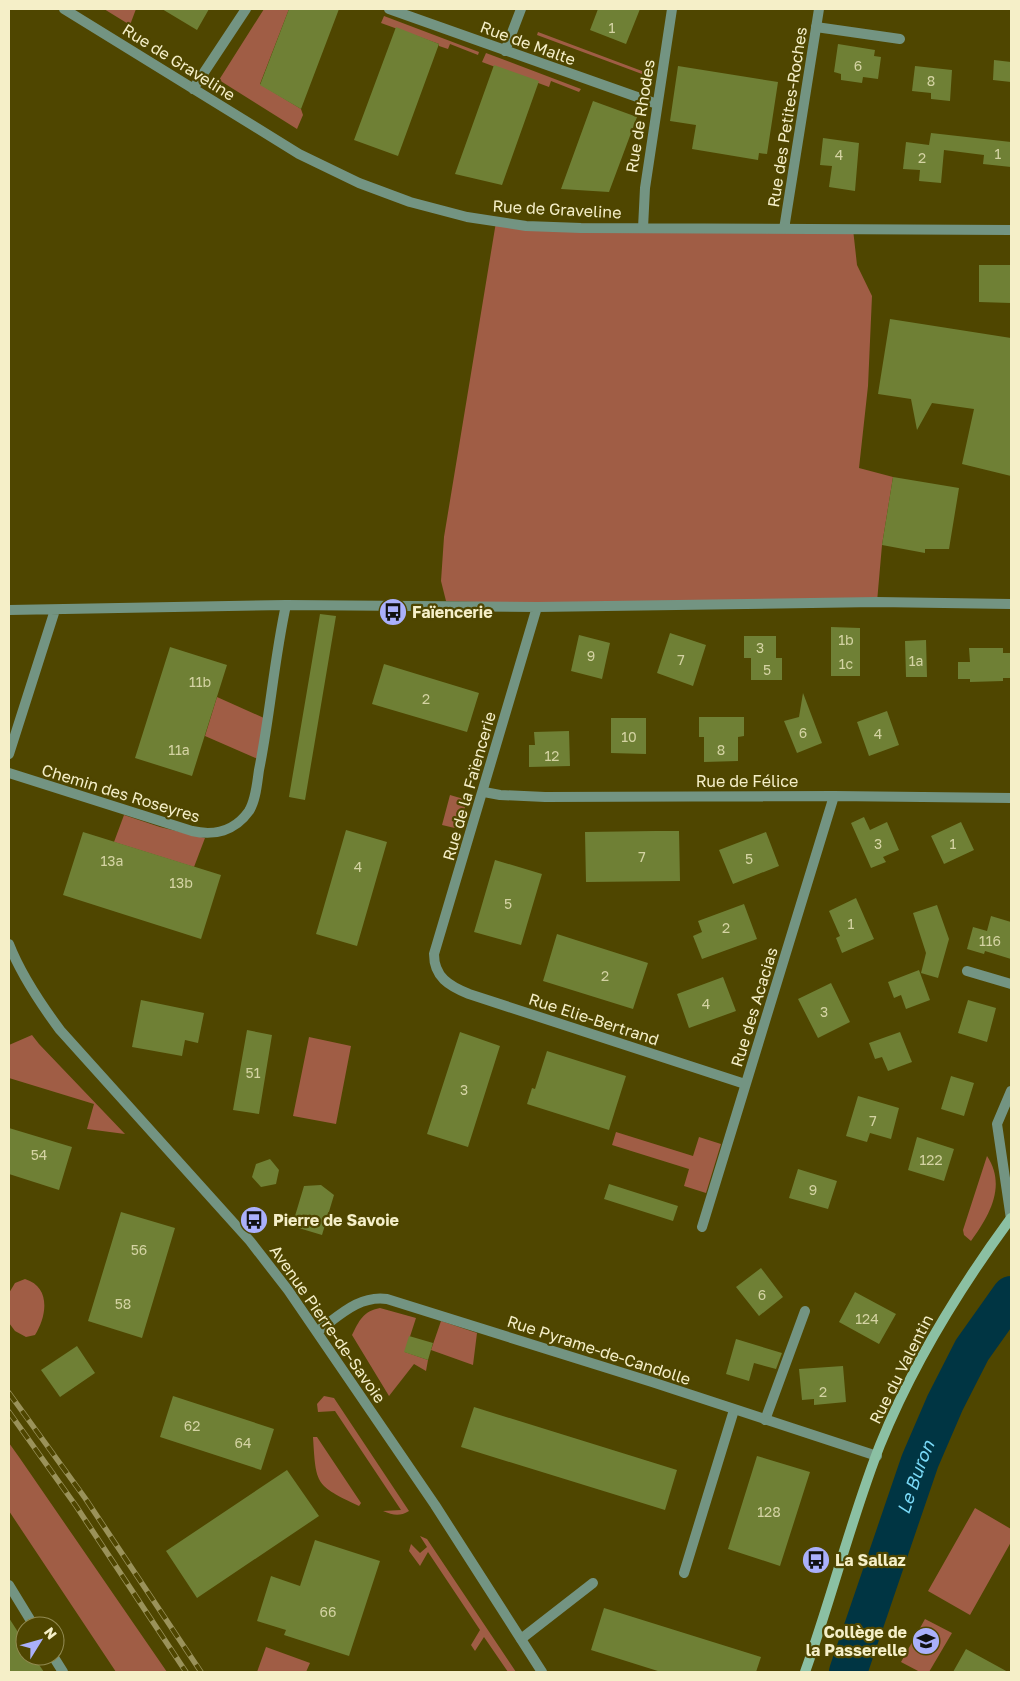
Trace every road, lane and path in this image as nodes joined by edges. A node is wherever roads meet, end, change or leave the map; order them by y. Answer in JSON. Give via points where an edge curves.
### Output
{"nodes":[{"id":1,"x":64,"y":9,"type":"edge"},
{"id":2,"x":246,"y":9,"type":"edge"},
{"id":3,"x":389,"y":9,"type":"edge"},
{"id":4,"x":521,"y":9,"type":"edge"},
{"id":5,"x":672,"y":9,"type":"edge"},
{"id":6,"x":819,"y":9,"type":"edge"},
{"id":7,"x":407,"y":12,"type":"edge"},
{"id":8,"x":816,"y":26,"type":"junction"},
{"id":9,"x":900,"y":39,"type":"dead end"},
{"id":10,"x":505,"y":51,"type":"junction"},
{"id":11,"x":193,"y":89,"type":"junction"},
{"id":12,"x":657,"y":104,"type":"junction"},
{"id":13,"x":643,"y":228,"type":"junction"},
{"id":14,"x":784,"y":229,"type":"junction"},
{"id":15,"x":1011,"y":230,"type":"edge"},
{"id":16,"x":1011,"y":604,"type":"edge"},
{"id":17,"x":286,"y":605,"type":"junction"},
{"id":18,"x":537,"y":607,"type":"junction"},
{"id":19,"x":9,"y":610,"type":"edge"},
{"id":20,"x":56,"y":610,"type":"junction"},
{"id":21,"x":9,"y":754,"type":"edge"},
{"id":22,"x":9,"y":773,"type":"edge"},
{"id":23,"x":484,"y":792,"type":"junction"},
{"id":24,"x":834,"y":796,"type":"junction"},
{"id":25,"x":1011,"y":798,"type":"edge"},
{"id":26,"x":9,"y":944,"type":"edge"},
{"id":27,"x":967,"y":971,"type":"dead end"},
{"id":28,"x":438,"y":974,"type":"joint"},
{"id":29,"x":1011,"y":984,"type":"edge"},
{"id":30,"x":746,"y":1084,"type":"junction"},
{"id":31,"x":1011,"y":1091,"type":"edge"},
{"id":32,"x":1011,"y":1218,"type":"edge"},
{"id":33,"x":702,"y":1227,"type":"dead end"},
{"id":34,"x":805,"y":1311,"type":"dead end"},
{"id":35,"x":318,"y":1332,"type":"junction"},
{"id":36,"x":734,"y":1410,"type":"junction"},
{"id":37,"x":765,"y":1420,"type":"junction"},
{"id":38,"x":877,"y":1456,"type":"junction"},
{"id":39,"x":684,"y":1574,"type":"dead end"},
{"id":40,"x":593,"y":1583,"type":"dead end"},
{"id":41,"x":9,"y":1585,"type":"edge"},
{"id":42,"x":28,"y":1616,"type":"edge"},
{"id":43,"x":521,"y":1638,"type":"junction"},
{"id":44,"x":542,"y":1672,"type":"edge"},
{"id":45,"x":805,"y":1672,"type":"edge"}],
"edges":[{"from":1,"to":11,"type":"street","name":"Rue de Graveline"},
{"from":2,"to":11,"type":"street"},
{"from":3,"to":7,"type":"street","name":"Rue de Malte"},
{"from":4,"to":10,"type":"street"},
{"from":5,"to":12,"type":"street","name":"Rue de Rhodes"},
{"from":6,"to":8,"type":"street","name":"Rue des Petites-Roches"},
{"from":7,"to":10,"type":"street","name":"Rue de Malte"},
{"from":8,"to":9,"type":"street"},
{"from":8,"to":14,"type":"street","name":"Rue des Petites-Roches"},
{"from":10,"to":12,"type":"street","name":"Rue de Malte"},
{"from":11,"to":13,"type":"street","name":"Rue de Graveline","via":[[321,166],[410,202],[467,217],[526,226]]},
{"from":12,"to":13,"type":"street","name":"Rue de Rhodes","via":[[645,188]]},
{"from":13,"to":14,"type":"street","name":"Rue de Graveline"},
{"from":14,"to":15,"type":"street","name":"Rue de Graveline"},
{"from":16,"to":18,"type":"street","via":[[877,602]]},
{"from":17,"to":18,"type":"street"},
{"from":17,"to":20,"type":"street"},
{"from":17,"to":22,"type":"street","name":"Chemin des Roseyres","via":[[253,802],[248,812],[228,829],[207,835]]},
{"from":18,"to":23,"type":"street","name":"Rue de la Faïencerie"},
{"from":19,"to":20,"type":"street"},
{"from":20,"to":21,"type":"street"},
{"from":23,"to":24,"type":"street","name":"Rue de Félice","via":[[500,796],[545,797]]},
{"from":23,"to":28,"type":"street","name":"Rue de la Faïencerie","via":[[434,954]]},
{"from":24,"to":25,"type":"street","name":"Rue de Félice"},
{"from":24,"to":30,"type":"street","name":"Rue des Acacias"},
{"from":26,"to":35,"type":"street","name":"Avenue Pierre-de-Savoie","via":[[15,961],[60,1030],[250,1241]]},
{"from":27,"to":29,"type":"street"},
{"from":28,"to":30,"type":"street","name":"Rue Elie-Bertrand","via":[[469,994]]},
{"from":30,"to":33,"type":"street","name":"Rue des Acacias"},
{"from":31,"to":32,"type":"street","name":"Rue du Valentin","via":[[997,1124]]},
{"from":32,"to":38,"type":"main road","name":"Rue du Valentin","via":[[932,1336]]},
{"from":34,"to":37,"type":"street"},
{"from":35,"to":36,"type":"street","name":"Rue Pyrame-de-Candolle","via":[[354,1305],[367,1299],[387,1299]]},
{"from":35,"to":43,"type":"street","name":"Avenue Pierre-de-Savoie"},
{"from":36,"to":37,"type":"street","name":"Rue Pyrame-de-Candolle"},
{"from":36,"to":39,"type":"street"},
{"from":37,"to":38,"type":"street","name":"Rue Pyrame-de-Candolle"},
{"from":38,"to":45,"type":"main road","name":"Rue du Valentin"},
{"from":40,"to":43,"type":"street"},
{"from":41,"to":42,"type":"street"},
{"from":43,"to":44,"type":"street","name":"Avenue Pierre-de-Savoie"}]}
